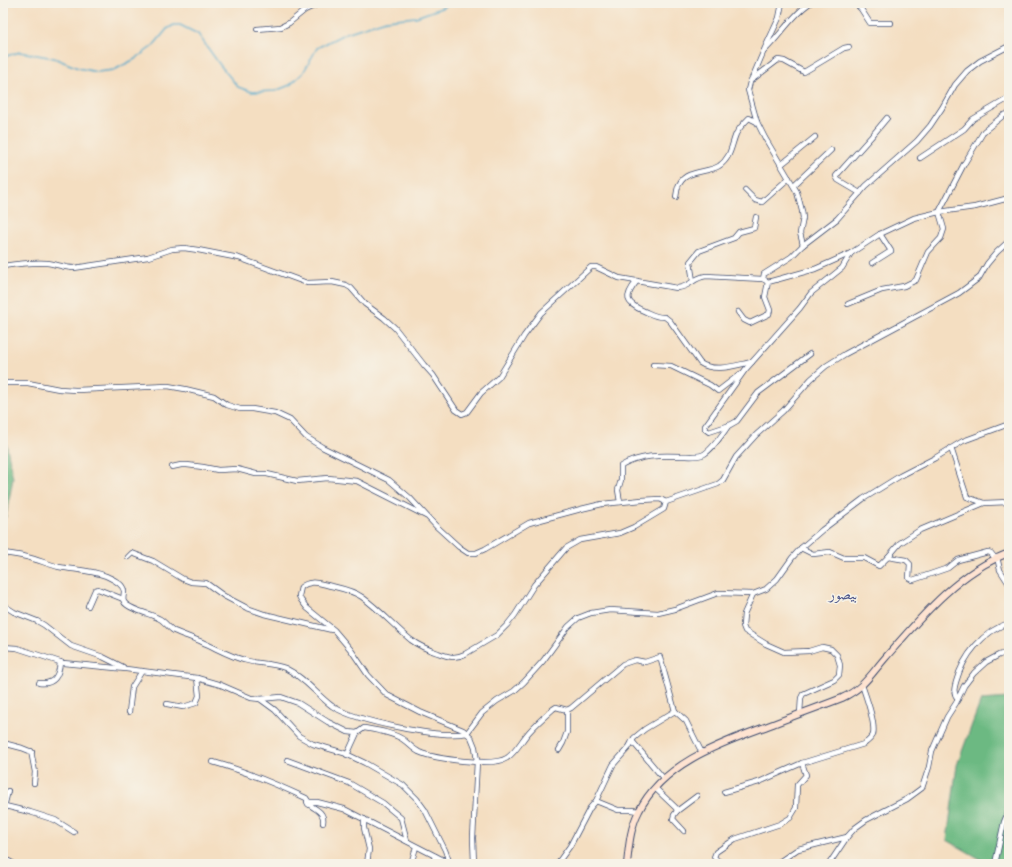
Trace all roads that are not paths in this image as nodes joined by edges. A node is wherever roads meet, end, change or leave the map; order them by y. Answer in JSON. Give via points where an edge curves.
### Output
{"nodes":[{"id":1,"x":320,"y":3,"type":"edge"},
{"id":2,"x":782,"y":3,"type":"edge"},
{"id":3,"x":810,"y":3,"type":"edge"},
{"id":4,"x":855,"y":3,"type":"edge"},
{"id":5,"x":891,"y":23,"type":"dead end"},
{"id":6,"x":256,"y":28,"type":"dead end"},
{"id":7,"x":1009,"y":46,"type":"edge"},
{"id":8,"x":849,"y":47,"type":"dead end"},
{"id":9,"x":763,"y":52,"type":"junction"},
{"id":10,"x":750,"y":82,"type":"junction"},
{"id":11,"x":1009,"y":98,"type":"edge"},
{"id":12,"x":1009,"y":110,"type":"edge"},
{"id":13,"x":1007,"y":115,"type":"edge"},
{"id":14,"x":887,"y":118,"type":"dead end"},
{"id":15,"x":757,"y":122,"type":"junction"},
{"id":16,"x":815,"y":137,"type":"dead end"},
{"id":17,"x":830,"y":150,"type":"dead end"},
{"id":18,"x":920,"y":158,"type":"dead end"},
{"id":19,"x":782,"y":164,"type":"junction"},
{"id":20,"x":789,"y":178,"type":"junction"},
{"id":21,"x":794,"y":185,"type":"junction"},
{"id":22,"x":745,"y":190,"type":"dead end"},
{"id":23,"x":860,"y":194,"type":"junction"},
{"id":24,"x":676,"y":197,"type":"dead end"},
{"id":25,"x":1009,"y":198,"type":"edge"},
{"id":26,"x":939,"y":212,"type":"junction"},
{"id":27,"x":756,"y":217,"type":"dead end"},
{"id":28,"x":880,"y":234,"type":"junction"},
{"id":29,"x":1009,"y":242,"type":"edge"},
{"id":30,"x":803,"y":245,"type":"junction"},
{"id":31,"x":851,"y":253,"type":"junction"},
{"id":32,"x":872,"y":263,"type":"dead end"},
{"id":33,"x":3,"y":266,"type":"edge"},
{"id":34,"x":763,"y":279,"type":"junction"},
{"id":35,"x":637,"y":281,"type":"junction"},
{"id":36,"x":693,"y":281,"type":"junction"},
{"id":37,"x":768,"y":282,"type":"junction"},
{"id":38,"x":848,"y":304,"type":"dead end"},
{"id":39,"x":738,"y":312,"type":"dead end"},
{"id":40,"x":810,"y":354,"type":"dead end"},
{"id":41,"x":752,"y":362,"type":"junction"},
{"id":42,"x":653,"y":365,"type":"dead end"},
{"id":43,"x":745,"y":370,"type":"junction"},
{"id":44,"x":3,"y":383,"type":"edge"},
{"id":45,"x":1009,"y":424,"type":"edge"},
{"id":46,"x":730,"y":425,"type":"junction"},
{"id":47,"x":951,"y":448,"type":"junction"},
{"id":48,"x":172,"y":468,"type":"dead end"},
{"id":49,"x":620,"y":502,"type":"junction"},
{"id":50,"x":666,"y":502,"type":"junction"},
{"id":51,"x":1009,"y":502,"type":"edge"},
{"id":52,"x":984,"y":503,"type":"junction"},
{"id":53,"x":427,"y":517,"type":"junction"},
{"id":54,"x":801,"y":548,"type":"junction"},
{"id":55,"x":3,"y":553,"type":"edge"},
{"id":56,"x":1009,"y":553,"type":"edge"},
{"id":57,"x":888,"y":556,"type":"junction"},
{"id":58,"x":128,"y":557,"type":"dead end"},
{"id":59,"x":996,"y":558,"type":"junction"},
{"id":60,"x":1009,"y":584,"type":"edge"},
{"id":61,"x":754,"y":594,"type":"junction"},
{"id":62,"x":123,"y":598,"type":"junction"},
{"id":63,"x":3,"y":605,"type":"edge"},
{"id":64,"x":88,"y":606,"type":"dead end"},
{"id":65,"x":1009,"y":623,"type":"edge"},
{"id":66,"x":334,"y":630,"type":"junction"},
{"id":67,"x":3,"y":646,"type":"edge"},
{"id":68,"x":1009,"y":652,"type":"edge"},
{"id":69,"x":60,"y":662,"type":"junction"},
{"id":70,"x":126,"y":669,"type":"junction"},
{"id":71,"x":142,"y":671,"type":"junction"},
{"id":72,"x":197,"y":678,"type":"junction"},
{"id":73,"x":39,"y":683,"type":"dead end"},
{"id":74,"x":862,"y":685,"type":"junction"},
{"id":75,"x":260,"y":699,"type":"junction"},
{"id":76,"x":958,"y":699,"type":"junction"},
{"id":77,"x":167,"y":704,"type":"dead end"},
{"id":78,"x":566,"y":710,"type":"junction"},
{"id":79,"x":675,"y":711,"type":"junction"},
{"id":80,"x":128,"y":712,"type":"dead end"},
{"id":81,"x":800,"y":714,"type":"junction"},
{"id":82,"x":356,"y":733,"type":"junction"},
{"id":83,"x":467,"y":733,"type":"junction"},
{"id":84,"x":632,"y":741,"type":"junction"},
{"id":85,"x":3,"y":743,"type":"edge"},
{"id":86,"x":559,"y":750,"type":"dead end"},
{"id":87,"x":702,"y":753,"type":"junction"},
{"id":88,"x":347,"y":755,"type":"junction"},
{"id":89,"x":287,"y":760,"type":"dead end"},
{"id":90,"x":477,"y":761,"type":"junction"},
{"id":91,"x":213,"y":762,"type":"dead end"},
{"id":92,"x":802,"y":763,"type":"junction"},
{"id":93,"x":664,"y":779,"type":"junction"},
{"id":94,"x":34,"y":783,"type":"dead end"},
{"id":95,"x":655,"y":788,"type":"junction"},
{"id":96,"x":8,"y":791,"type":"dead end"},
{"id":97,"x":724,"y":792,"type":"dead end"},
{"id":98,"x":697,"y":796,"type":"dead end"},
{"id":99,"x":596,"y":800,"type":"junction"},
{"id":100,"x":308,"y":801,"type":"junction"},
{"id":101,"x":4,"y":809,"type":"edge"},
{"id":102,"x":1009,"y":810,"type":"edge"},
{"id":103,"x":639,"y":811,"type":"junction"},
{"id":104,"x":677,"y":811,"type":"junction"},
{"id":105,"x":364,"y":819,"type":"junction"},
{"id":106,"x":323,"y":823,"type":"dead end"},
{"id":107,"x":684,"y":831,"type":"dead end"},
{"id":108,"x":74,"y":832,"type":"dead end"},
{"id":109,"x":847,"y":836,"type":"junction"},
{"id":110,"x":407,"y":841,"type":"junction"},
{"id":111,"x":416,"y":847,"type":"junction"},
{"id":112,"x":435,"y":856,"type":"junction"},
{"id":113,"x":3,"y":858,"type":"edge"},
{"id":114,"x":14,"y":864,"type":"edge"},
{"id":115,"x":367,"y":864,"type":"edge"},
{"id":116,"x":411,"y":864,"type":"edge"},
{"id":117,"x":433,"y":864,"type":"edge"},
{"id":118,"x":451,"y":864,"type":"edge"},
{"id":119,"x":474,"y":864,"type":"edge"},
{"id":120,"x":557,"y":864,"type":"edge"},
{"id":121,"x":627,"y":864,"type":"edge"},
{"id":122,"x":724,"y":864,"type":"edge"},
{"id":123,"x":776,"y":864,"type":"edge"},
{"id":124,"x":829,"y":864,"type":"edge"},
{"id":125,"x":994,"y":864,"type":"edge"}],
"edges":[{"from":1,"to":6,"type":"street","via":[[281,27]]},
{"from":2,"to":9,"type":"street","via":[[779,18]]},
{"from":3,"to":9,"type":"street","via":[[801,9]]},
{"from":4,"to":5,"type":"street","via":[[870,23]]},
{"from":7,"to":23,"type":"street","via":[[967,71],[923,134]]},
{"from":8,"to":10,"type":"street","via":[[804,72],[778,60]]},
{"from":9,"to":10,"type":"street"},
{"from":10,"to":15,"type":"street","via":[[748,90]]},
{"from":11,"to":18,"type":"street","via":[[973,119],[964,129]]},
{"from":12,"to":13,"type":"street"},
{"from":13,"to":26,"type":"street","via":[[984,131]]},
{"from":14,"to":23,"type":"street","via":[[836,176]]},
{"from":15,"to":19,"type":"street"},
{"from":15,"to":24,"type":"street","via":[[749,118],[736,134],[728,157],[718,166],[691,174],[680,182]]},
{"from":16,"to":19,"type":"street"},
{"from":17,"to":21,"type":"street"},
{"from":19,"to":20,"type":"street"},
{"from":20,"to":21,"type":"street"},
{"from":20,"to":22,"type":"street","via":[[762,202],[755,200]]},
{"from":21,"to":30,"type":"street","via":[[802,211],[800,233]]},
{"from":23,"to":30,"type":"street","via":[[837,219]]},
{"from":25,"to":26,"type":"street","via":[[975,207]]},
{"from":26,"to":28,"type":"street","via":[[914,218]]},
{"from":26,"to":38,"type":"street","via":[[943,234],[928,252],[916,280]]},
{"from":27,"to":36,"type":"street","via":[[754,228],[739,232],[734,238],[699,251],[690,262]]},
{"from":28,"to":31,"type":"street"},
{"from":28,"to":32,"type":"street","via":[[891,251]]},
{"from":29,"to":50,"type":"street","via":[[987,264],[979,278],[959,293],[826,366],[736,457],[718,484]]},
{"from":30,"to":34,"type":"street","via":[[791,257],[764,274]]},
{"from":31,"to":37,"type":"street","via":[[815,269]]},
{"from":31,"to":41,"type":"street","via":[[842,268],[812,292]]},
{"from":33,"to":35,"type":"street","via":[[36,262],[74,268],[148,257],[184,248],[239,258],[307,282],[346,285],[395,328],[433,375],[456,410],[462,414],[467,412],[481,393],[499,377],[541,313],[591,267],[619,278]]},
{"from":34,"to":36,"type":"street","via":[[706,276]]},
{"from":34,"to":37,"type":"street"},
{"from":35,"to":36,"type":"street","via":[[677,288]]},
{"from":35,"to":41,"type":"street","via":[[628,292],[631,305],[670,321],[700,363],[712,369]]},
{"from":37,"to":39,"type":"street","via":[[765,297],[769,314],[750,323]]},
{"from":40,"to":46,"type":"street","via":[[758,393],[739,418]]},
{"from":41,"to":43,"type":"street"},
{"from":42,"to":43,"type":"street","via":[[671,366],[718,391]]},
{"from":43,"to":46,"type":"street","via":[[705,429],[710,432]]},
{"from":44,"to":53,"type":"street","via":[[28,383],[76,390],[168,386],[214,396],[227,405],[240,409],[275,413],[290,420],[306,437],[322,447],[389,480]]},
{"from":45,"to":47,"type":"street"},
{"from":46,"to":49,"type":"street","via":[[702,455],[661,455],[630,461],[621,466],[618,490]]},
{"from":47,"to":52,"type":"street","via":[[966,496]]},
{"from":47,"to":54,"type":"street","via":[[863,499]]},
{"from":48,"to":53,"type":"street","via":[[187,465],[218,470],[237,469],[298,481],[328,478],[357,482]]},
{"from":49,"to":50,"type":"street","via":[[650,499]]},
{"from":49,"to":53,"type":"street","via":[[602,504],[528,523],[476,553],[468,553],[459,547]]},
{"from":50,"to":66,"type":"street","via":[[664,509],[634,528],[580,540],[566,548],[534,585],[507,625],[497,635],[460,657],[452,658],[420,646],[360,596],[342,588],[306,583],[301,587],[301,600]]},
{"from":51,"to":52,"type":"street"},
{"from":52,"to":57,"type":"street","via":[[920,530],[900,543]]},
{"from":54,"to":57,"type":"street","via":[[813,554],[830,552],[844,558],[864,558],[879,566]]},
{"from":54,"to":61,"type":"street","via":[[773,583]]},
{"from":55,"to":62,"type":"street","via":[[106,576],[118,582],[124,592]]},
{"from":56,"to":59,"type":"street"},
{"from":57,"to":59,"type":"street","via":[[908,561],[909,576],[914,580],[948,568],[959,560],[988,552]]},
{"from":58,"to":66,"type":"street","via":[[132,553],[191,582],[206,583],[247,608]]},
{"from":59,"to":60,"type":"street"},
{"from":59,"to":74,"type":"street","via":[[934,603]]},
{"from":61,"to":81,"type":"street","via":[[744,614],[743,626],[746,632],[784,652],[809,651],[824,647],[834,651],[838,657],[838,677],[803,694]]},
{"from":61,"to":83,"type":"street","via":[[718,594],[658,613],[610,610],[583,616],[568,627],[524,682],[482,713]]},
{"from":62,"to":64,"type":"street","via":[[96,590]]},
{"from":62,"to":83,"type":"street","via":[[127,605],[161,620],[172,630],[243,660],[288,670],[299,676],[334,707],[354,715],[440,734]]},
{"from":63,"to":70,"type":"street","via":[[44,625],[72,646],[103,657]]},
{"from":65,"to":76,"type":"street","via":[[990,632],[969,654],[959,673],[954,691]]},
{"from":66,"to":83,"type":"street","via":[[368,675],[387,695]]},
{"from":67,"to":69,"type":"street"},
{"from":68,"to":76,"type":"street","via":[[992,658],[979,668],[967,682]]},
{"from":69,"to":70,"type":"street"},
{"from":69,"to":73,"type":"street","via":[[56,678],[51,682]]},
{"from":70,"to":71,"type":"street"},
{"from":71,"to":72,"type":"street"},
{"from":71,"to":80,"type":"street","via":[[132,687]]},
{"from":72,"to":75,"type":"street"},
{"from":72,"to":77,"type":"street","via":[[199,696],[196,703],[183,707]]},
{"from":74,"to":81,"type":"street","via":[[847,696]]},
{"from":74,"to":92,"type":"street","via":[[873,725],[871,738],[864,744]]},
{"from":75,"to":82,"type":"street","via":[[288,699],[339,728]]},
{"from":75,"to":88,"type":"street","via":[[275,710],[300,736],[313,744]]},
{"from":76,"to":109,"type":"street","via":[[932,751],[922,788],[907,799],[866,820]]},
{"from":78,"to":79,"type":"street","via":[[623,664],[660,657]]},
{"from":78,"to":86,"type":"street","via":[[567,732]]},
{"from":78,"to":90,"type":"street","via":[[558,707],[553,709],[506,758],[498,761]]},
{"from":79,"to":84,"type":"street"},
{"from":79,"to":87,"type":"street","via":[[686,720]]},
{"from":81,"to":87,"type":"street"},
{"from":82,"to":88,"type":"street"},
{"from":82,"to":90,"type":"street","via":[[364,728],[396,735],[424,754]]},
{"from":83,"to":90,"type":"street","via":[[475,747]]},
{"from":84,"to":93,"type":"street"},
{"from":84,"to":99,"type":"street","via":[[613,765]]},
{"from":85,"to":94,"type":"street","via":[[32,752]]},
{"from":87,"to":93,"type":"street"},
{"from":88,"to":118,"type":"street","via":[[403,785],[417,799]]},
{"from":89,"to":110,"type":"street","via":[[349,783],[383,803],[401,818]]},
{"from":90,"to":119,"type":"street"},
{"from":91,"to":100,"type":"street","via":[[282,787]]},
{"from":92,"to":97,"type":"street","via":[[759,782]]},
{"from":92,"to":122,"type":"street","via":[[806,775],[798,785],[797,806],[789,820],[738,838],[714,853],[717,860]]},
{"from":93,"to":95,"type":"street"},
{"from":95,"to":103,"type":"street"},
{"from":95,"to":104,"type":"street"},
{"from":96,"to":101,"type":"street"},
{"from":98,"to":104,"type":"street"},
{"from":99,"to":103,"type":"street","via":[[616,810]]},
{"from":99,"to":120,"type":"street"},
{"from":100,"to":105,"type":"street","via":[[344,809]]},
{"from":100,"to":106,"type":"street","via":[[307,803],[324,817]]},
{"from":101,"to":108,"type":"street","via":[[30,812],[55,820]]},
{"from":102,"to":125,"type":"street"},
{"from":103,"to":121,"type":"street","via":[[630,834]]},
{"from":104,"to":107,"type":"street","via":[[674,819]]},
{"from":105,"to":110,"type":"street"},
{"from":105,"to":115,"type":"street","via":[[369,849]]},
{"from":109,"to":123,"type":"street","via":[[798,849]]},
{"from":109,"to":124,"type":"street"},
{"from":110,"to":111,"type":"street"},
{"from":111,"to":112,"type":"street"},
{"from":111,"to":116,"type":"street"},
{"from":112,"to":117,"type":"street"},
{"from":112,"to":118,"type":"street"},
{"from":113,"to":114,"type":"street"}]}
